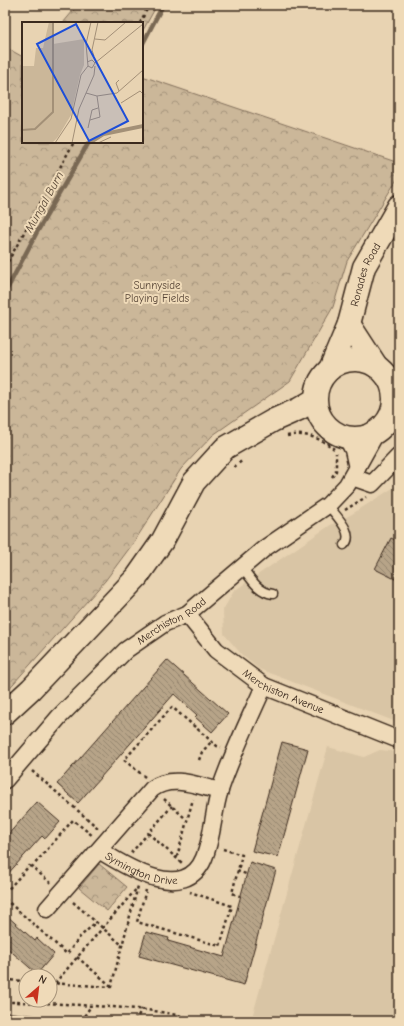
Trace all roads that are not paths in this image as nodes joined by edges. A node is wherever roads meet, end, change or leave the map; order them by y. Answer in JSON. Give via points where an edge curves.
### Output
{"nodes":[{"id":1,"x":399,"y":206,"type":"edge"},
{"id":2,"x":349,"y":324,"type":"junction"},
{"id":3,"x":330,"y":369,"type":"junction"},
{"id":4,"x":389,"y":377,"type":"edge"},
{"id":5,"x":316,"y":399,"type":"junction"},
{"id":6,"x":396,"y":410,"type":"edge"},
{"id":7,"x":326,"y":426,"type":"junction"},
{"id":8,"x":278,"y":428,"type":"junction"},
{"id":9,"x":376,"y":433,"type":"junction"},
{"id":10,"x":350,"y":444,"type":"junction"},
{"id":11,"x":399,"y":456,"type":"edge"},
{"id":12,"x":354,"y":473,"type":"junction"},
{"id":13,"x":328,"y":505,"type":"junction"},
{"id":14,"x":344,"y":545,"type":"dead end"},
{"id":15,"x":242,"y":567,"type":"junction"},
{"id":16,"x":273,"y":594,"type":"dead end"},
{"id":17,"x":187,"y":614,"type":"junction"},
{"id":18,"x":264,"y":686,"type":"junction"},
{"id":19,"x":5,"y":713,"type":"edge"},
{"id":20,"x":399,"y":740,"type":"edge"},
{"id":21,"x":5,"y":780,"type":"edge"},
{"id":22,"x":220,"y":791,"type":"junction"},
{"id":23,"x":104,"y":844,"type":"junction"},
{"id":24,"x":47,"y":909,"type":"dead end"}],
"edges":[{"from":1,"to":2,"type":"main road","name":"Ronades Road","via":[[364,267]]},
{"from":2,"to":3,"type":"main road","name":"Ronades Road"},
{"from":2,"to":4,"type":"main road"},
{"from":3,"to":4,"type":"main road","via":[[353,360],[365,362]]},
{"from":3,"to":5,"type":"main road","via":[[320,383]]},
{"from":4,"to":6,"type":"main road"},
{"from":5,"to":7,"type":"main road","via":[[319,413]]},
{"from":5,"to":8,"type":"main road","via":[[299,409]]},
{"from":6,"to":9,"type":"main road"},
{"from":7,"to":8,"type":"main road","via":[[310,421]]},
{"from":7,"to":10,"type":"main road"},
{"from":8,"to":19,"type":"main road","via":[[225,448],[194,482],[163,540],[137,577]]},
{"from":9,"to":10,"type":"main road"},
{"from":9,"to":12,"type":"street","name":"Merchiston Road"},
{"from":10,"to":12,"type":"street"},
{"from":11,"to":12,"type":"street","via":[[372,484]]},
{"from":12,"to":13,"type":"street","name":"Merchiston Road"},
{"from":13,"to":14,"type":"lane","via":[[344,526],[348,536]]},
{"from":13,"to":15,"type":"street","name":"Merchiston Road"},
{"from":15,"to":16,"type":"lane","via":[[264,593]]},
{"from":15,"to":17,"type":"street","name":"Merchiston Road"},
{"from":17,"to":18,"type":"street","name":"Merchiston Avenue","via":[[216,650]]},
{"from":17,"to":21,"type":"street","name":"Merchiston Road","via":[[165,624],[126,650],[59,718]]},
{"from":18,"to":20,"type":"street","name":"Merchiston Avenue"},
{"from":18,"to":22,"type":"street","name":"Symington Drive"},
{"from":22,"to":23,"type":"street","name":"Symington Drive","via":[[179,781],[159,784]]},
{"from":22,"to":23,"type":"street","name":"Symington Drive","via":[[205,857],[188,876],[170,882],[143,878],[121,864]]},
{"from":23,"to":24,"type":"street","name":"Symington Drive"}]}
